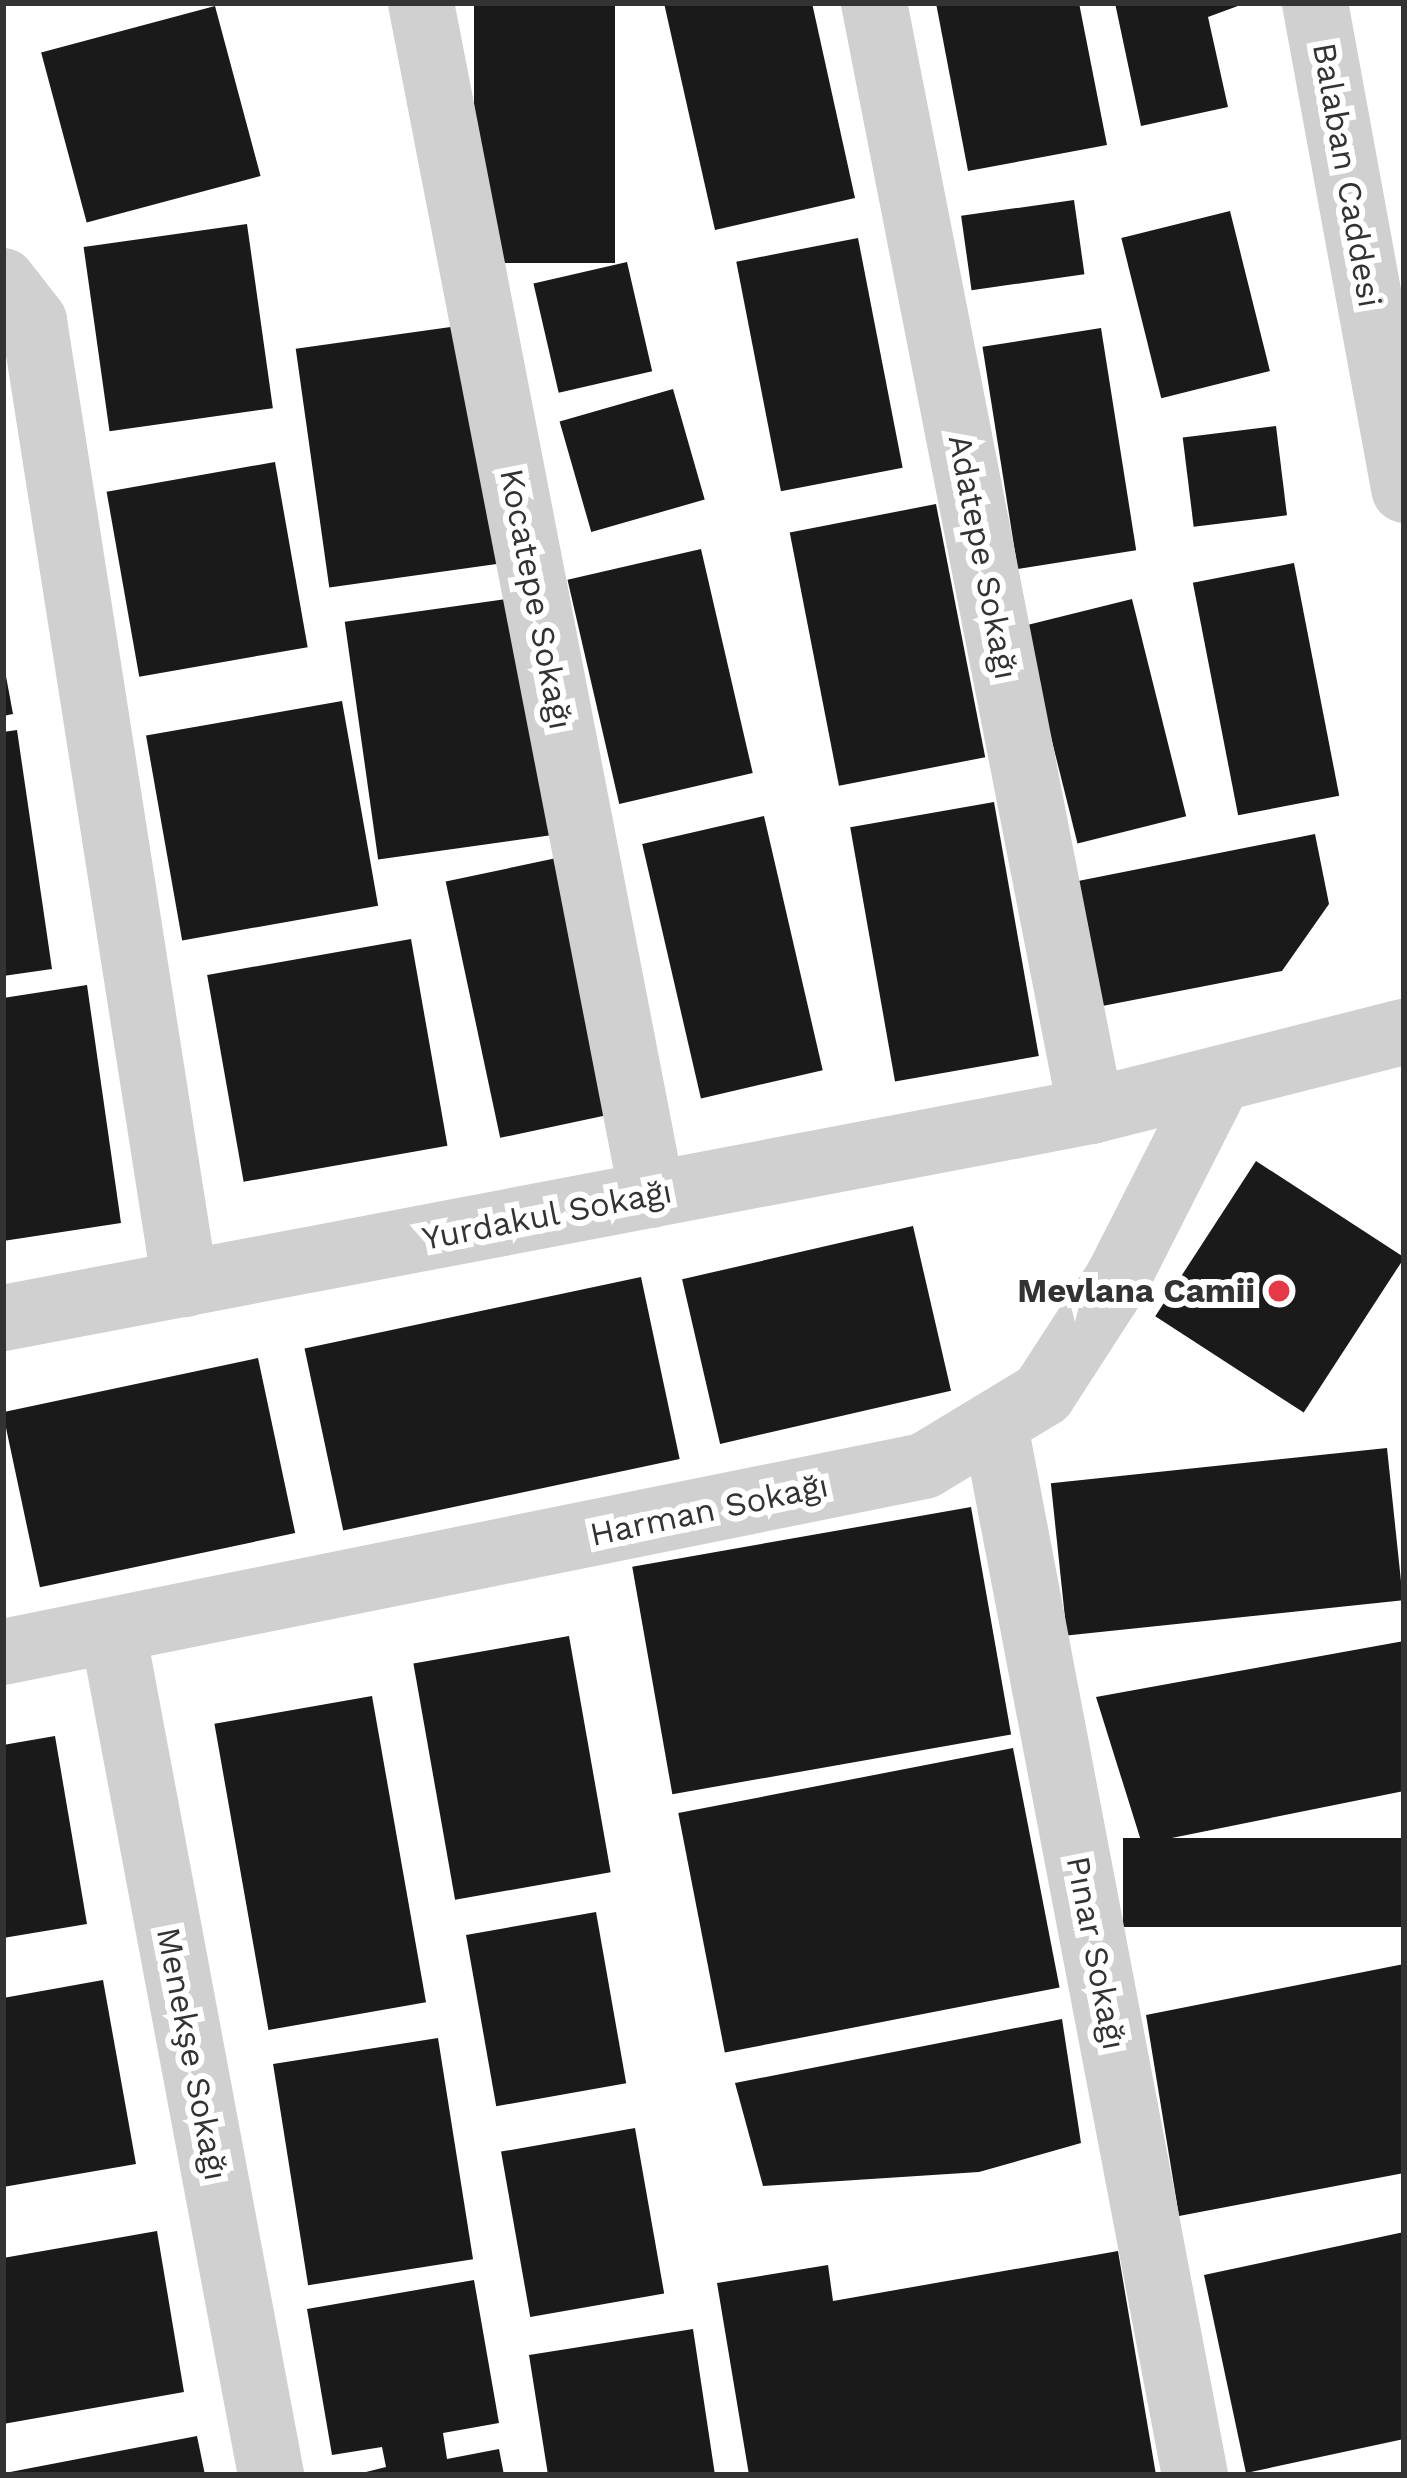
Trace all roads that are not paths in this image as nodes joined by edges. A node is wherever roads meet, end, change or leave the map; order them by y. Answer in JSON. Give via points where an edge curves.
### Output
{"nodes":[{"id":1,"x":421,"y":3,"type":"edge"},
{"id":2,"x":874,"y":3,"type":"edge"},
{"id":3,"x":1315,"y":3,"type":"edge"},
{"id":4,"x":3,"y":281,"type":"edge"},
{"id":5,"x":1398,"y":417,"type":"edge"},
{"id":6,"x":1404,"y":490,"type":"edge"},
{"id":7,"x":1404,"y":1032,"type":"edge"},
{"id":8,"x":1219,"y":1079,"type":"junction"},
{"id":9,"x":1091,"y":1112,"type":"junction"},
{"id":10,"x":652,"y":1195,"type":"junction"},
{"id":11,"x":185,"y":1284,"type":"junction"},
{"id":12,"x":3,"y":1318,"type":"edge"},
{"id":13,"x":996,"y":1431,"type":"junction"},
{"id":14,"x":113,"y":1632,"type":"junction"},
{"id":15,"x":3,"y":1652,"type":"edge"},
{"id":16,"x":271,"y":2475,"type":"edge"},
{"id":17,"x":1195,"y":2475,"type":"edge"}],
"edges":[{"from":1,"to":10,"type":"street","name":"Kocatepe Sokağı"},
{"from":2,"to":9,"type":"street","name":"Adatepe Sokağı"},
{"from":3,"to":5,"type":"street","name":"Balaban Caddesi"},
{"from":4,"to":11,"type":"street","via":[[34,321]]},
{"from":5,"to":6,"type":"street","name":"Balaban Caddesi"},
{"from":7,"to":8,"type":"street"},
{"from":8,"to":9,"type":"street"},
{"from":8,"to":13,"type":"street","name":"Harman Sokağı","via":[[1118,1278],[1042,1394]]},
{"from":9,"to":10,"type":"street","name":"Yurdakul Sokağı"},
{"from":10,"to":11,"type":"street","name":"Yurdakul Sokağı"},
{"from":11,"to":12,"type":"street","name":"Yurdakul Sokağı"},
{"from":13,"to":14,"type":"street","name":"Harman Sokağı","via":[[924,1466]]},
{"from":13,"to":17,"type":"street","name":"Pınar Sokağı"},
{"from":14,"to":15,"type":"street","name":"Harman Sokağı"},
{"from":14,"to":16,"type":"street","name":"Menekşe Sokağı"}]}
